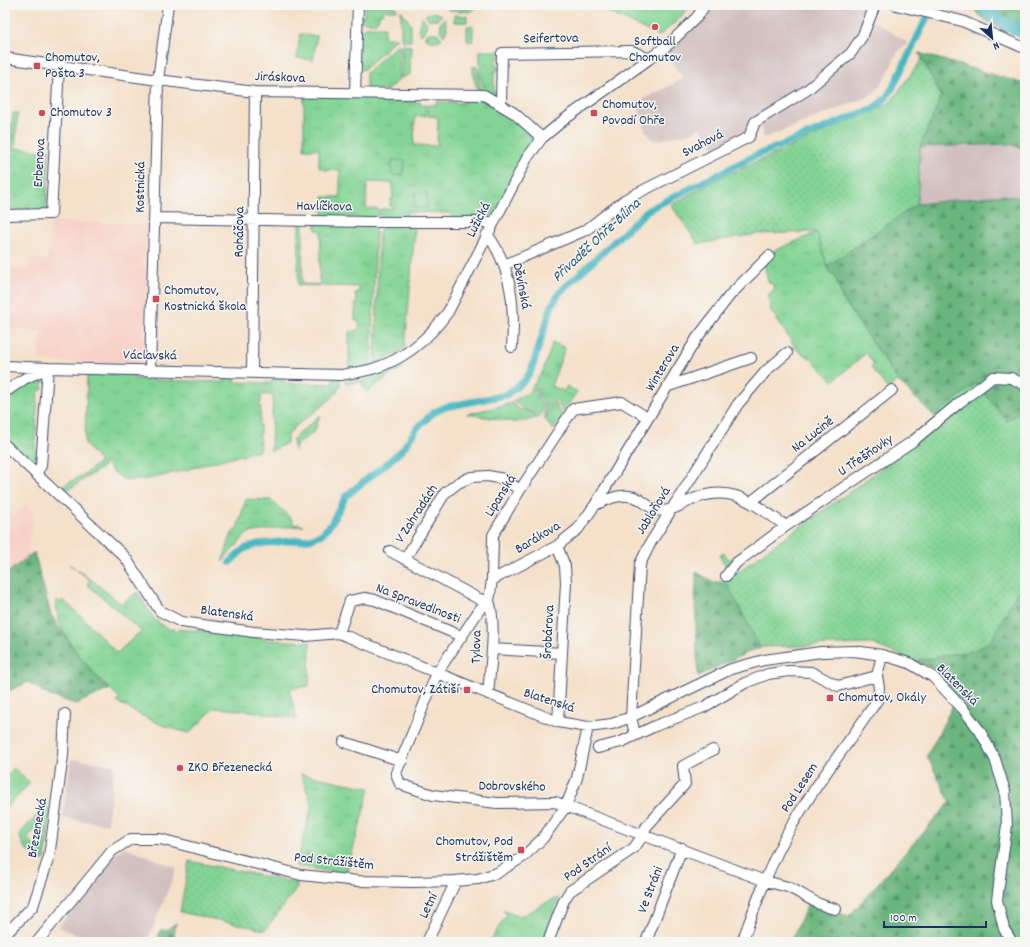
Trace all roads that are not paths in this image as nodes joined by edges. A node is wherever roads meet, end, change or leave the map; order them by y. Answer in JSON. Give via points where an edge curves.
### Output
{"nodes":[{"id":1,"x":168,"y":5,"type":"edge"},
{"id":2,"x":358,"y":5,"type":"edge"},
{"id":3,"x":705,"y":5,"type":"edge"},
{"id":4,"x":875,"y":5,"type":"edge"},
{"id":5,"x":896,"y":5,"type":"edge"},
{"id":6,"x":1025,"y":47,"type":"edge"},
{"id":7,"x":5,"y":58,"type":"edge"},
{"id":8,"x":649,"y":59,"type":"junction"},
{"id":9,"x":59,"y":66,"type":"junction"},
{"id":10,"x":158,"y":80,"type":"junction"},
{"id":11,"x":255,"y":92,"type":"junction"},
{"id":12,"x":355,"y":93,"type":"junction"},
{"id":13,"x":501,"y":104,"type":"junction"},
{"id":14,"x":542,"y":138,"type":"junction"},
{"id":15,"x":5,"y":215,"type":"edge"},
{"id":16,"x":155,"y":218,"type":"junction"},
{"id":17,"x":254,"y":220,"type":"junction"},
{"id":18,"x":493,"y":222,"type":"junction"},
{"id":19,"x":487,"y":234,"type":"junction"},
{"id":20,"x":769,"y":256,"type":"dead end"},
{"id":21,"x":504,"y":265,"type":"junction"},
{"id":22,"x":512,"y":347,"type":"dead end"},
{"id":23,"x":787,"y":353,"type":"dead end"},
{"id":24,"x":751,"y":358,"type":"dead end"},
{"id":25,"x":5,"y":366,"type":"edge"},
{"id":26,"x":48,"y":368,"type":"junction"},
{"id":27,"x":150,"y":371,"type":"junction"},
{"id":28,"x":252,"y":372,"type":"junction"},
{"id":29,"x":1025,"y":385,"type":"edge"},
{"id":30,"x":669,"y":386,"type":"junction"},
{"id":31,"x":892,"y":390,"type":"dead end"},
{"id":32,"x":5,"y":392,"type":"edge"},
{"id":33,"x":648,"y":418,"type":"junction"},
{"id":34,"x":5,"y":445,"type":"edge"},
{"id":35,"x":36,"y":473,"type":"junction"},
{"id":36,"x":520,"y":490,"type":"junction"},
{"id":37,"x":751,"y":502,"type":"junction"},
{"id":38,"x":595,"y":505,"type":"junction"},
{"id":39,"x":671,"y":510,"type":"junction"},
{"id":40,"x":786,"y":526,"type":"junction"},
{"id":41,"x":557,"y":546,"type":"junction"},
{"id":42,"x":390,"y":551,"type":"dead end"},
{"id":43,"x":405,"y":559,"type":"junction"},
{"id":44,"x":726,"y":576,"type":"dead end"},
{"id":45,"x":492,"y":580,"type":"junction"},
{"id":46,"x":489,"y":601,"type":"junction"},
{"id":47,"x":338,"y":633,"type":"junction"},
{"id":48,"x":461,"y":636,"type":"junction"},
{"id":49,"x":492,"y":649,"type":"junction"},
{"id":50,"x":562,"y":653,"type":"junction"},
{"id":51,"x":882,"y":655,"type":"junction"},
{"id":52,"x":437,"y":673,"type":"junction"},
{"id":53,"x":877,"y":676,"type":"junction"},
{"id":54,"x":488,"y":694,"type":"junction"},
{"id":55,"x":66,"y":714,"type":"dead end"},
{"id":56,"x":630,"y":717,"type":"junction"},
{"id":57,"x":558,"y":722,"type":"junction"},
{"id":58,"x":588,"y":727,"type":"junction"},
{"id":59,"x":635,"y":734,"type":"junction"},
{"id":60,"x":344,"y":742,"type":"dead end"},
{"id":61,"x":598,"y":748,"type":"dead end"},
{"id":62,"x":713,"y":750,"type":"dead end"},
{"id":63,"x":402,"y":761,"type":"junction"},
{"id":64,"x":566,"y":806,"type":"junction"},
{"id":65,"x":644,"y":834,"type":"junction"},
{"id":66,"x":682,"y":848,"type":"junction"},
{"id":67,"x":454,"y":881,"type":"junction"},
{"id":68,"x":765,"y":881,"type":"junction"},
{"id":69,"x":836,"y":909,"type":"dead end"},
{"id":70,"x":5,"y":935,"type":"edge"},
{"id":71,"x":37,"y":942,"type":"edge"},
{"id":72,"x":427,"y":942,"type":"edge"},
{"id":73,"x":548,"y":942,"type":"edge"},
{"id":74,"x":646,"y":942,"type":"edge"},
{"id":75,"x":742,"y":942,"type":"edge"},
{"id":76,"x":1012,"y":942,"type":"edge"}],
"edges":[{"from":1,"to":10,"type":"street","name":"Kostnická"},
{"from":2,"to":12,"type":"street"},
{"from":3,"to":8,"type":"street","name":"Lužická","via":[[697,17]]},
{"from":4,"to":21,"type":"street","name":"Svahová","via":[[863,35],[851,53],[808,90],[755,122],[749,136],[626,199],[586,230]]},
{"from":5,"to":6,"type":"street","via":[[962,21]]},
{"from":7,"to":9,"type":"street","name":"Jiráskova"},
{"from":8,"to":13,"type":"street","name":"Seifertova","via":[[632,51],[502,53]]},
{"from":8,"to":14,"type":"street","name":"Lužická"},
{"from":9,"to":10,"type":"street","name":"Jiráskova"},
{"from":9,"to":15,"type":"street","name":"Erbenova","via":[[51,214]]},
{"from":10,"to":11,"type":"street","name":"Jiráskova"},
{"from":10,"to":16,"type":"street","name":"Kostnická"},
{"from":11,"to":12,"type":"street","name":"Jiráskova"},
{"from":11,"to":17,"type":"street","name":"Roháčova"},
{"from":12,"to":13,"type":"street","name":"Jiráskova","via":[[484,95]]},
{"from":13,"to":14,"type":"street","name":"Jiráskova"},
{"from":14,"to":18,"type":"street","name":"Lužická","via":[[527,158]]},
{"from":16,"to":17,"type":"street","name":"Havlíčkova"},
{"from":16,"to":27,"type":"street","name":"Kostnická"},
{"from":17,"to":18,"type":"street","name":"Havlíčkova"},
{"from":17,"to":28,"type":"street","name":"Roháčova"},
{"from":18,"to":19,"type":"street","name":"Lužická"},
{"from":19,"to":21,"type":"street","name":"Děvínská","via":[[496,246]]},
{"from":19,"to":28,"type":"street","name":"Lužická","via":[[448,312],[436,328],[414,348],[398,358],[372,369],[341,375]]},
{"from":20,"to":30,"type":"street","name":"Winterova","via":[[726,301],[697,338]]},
{"from":21,"to":22,"type":"street","name":"Děvínská","via":[[512,298]]},
{"from":23,"to":39,"type":"street","name":"Jabloňová","via":[[767,370],[738,404]]},
{"from":24,"to":30,"type":"street"},
{"from":25,"to":26,"type":"street","name":"Václavská"},
{"from":26,"to":27,"type":"street","name":"Václavská"},
{"from":26,"to":32,"type":"street","name":"Václavská","via":[[24,379]]},
{"from":26,"to":35,"type":"street","via":[[41,466]]},
{"from":27,"to":28,"type":"street","name":"Václavská"},
{"from":29,"to":40,"type":"street","name":"U Třešňovky","via":[[1011,378],[993,377],[913,441]]},
{"from":30,"to":33,"type":"street","name":"Winterova"},
{"from":31,"to":37,"type":"street","name":"Na Lucině"},
{"from":33,"to":36,"type":"street","name":"Lipanská","via":[[622,402],[573,408]]},
{"from":33,"to":38,"type":"street","name":"Winterova"},
{"from":34,"to":35,"type":"street","name":"Blatenská"},
{"from":35,"to":47,"type":"street","name":"Blatenská","via":[[125,557],[160,611],[181,622],[254,632],[305,636]]},
{"from":36,"to":43,"type":"street","name":"V Zahradách","via":[[504,479],[488,476],[458,483],[445,493]]},
{"from":36,"to":45,"type":"street","name":"Lipanská","via":[[493,535]]},
{"from":37,"to":39,"type":"street","via":[[716,493],[694,499]]},
{"from":37,"to":40,"type":"street"},
{"from":38,"to":39,"type":"street","via":[[611,497],[624,496],[637,498],[657,510]]},
{"from":38,"to":41,"type":"street","name":"Barákova","via":[[578,529]]},
{"from":39,"to":56,"type":"street","name":"Jabloňová","via":[[640,564]]},
{"from":40,"to":44,"type":"street","name":"U Třešňovky","via":[[736,563]]},
{"from":41,"to":45,"type":"street","name":"Barákova"},
{"from":41,"to":50,"type":"street","name":"Šrobárova","via":[[565,566],[566,577]]},
{"from":42,"to":43,"type":"street","name":"V Zahradách"},
{"from":43,"to":46,"type":"street","name":"V Zahradách","via":[[479,599]]},
{"from":45,"to":46,"type":"street","name":"Lipanská"},
{"from":46,"to":48,"type":"street","via":[[480,609]]},
{"from":46,"to":49,"type":"street","name":"Tylova","via":[[492,610]]},
{"from":47,"to":48,"type":"street","name":"Na Spravedlnosti","via":[[350,601],[365,598]]},
{"from":47,"to":52,"type":"street","name":"Blatenská"},
{"from":48,"to":52,"type":"street"},
{"from":49,"to":50,"type":"street"},
{"from":49,"to":54,"type":"street","name":"Tylova"},
{"from":50,"to":57,"type":"street","name":"Šrobárova"},
{"from":51,"to":53,"type":"street","name":"Pod Lesem"},
{"from":51,"to":56,"type":"street","name":"Blatenská","via":[[854,651],[821,652],[764,660],[731,669]]},
{"from":51,"to":76,"type":"street","name":"Blatenská","via":[[909,663],[933,677],[980,731],[995,759],[1005,791],[1007,825],[997,900],[1004,929]]},
{"from":52,"to":54,"type":"street","name":"Blatenská"},
{"from":52,"to":63,"type":"street","name":"Dobrovského"},
{"from":53,"to":59,"type":"street","via":[[838,686],[811,672],[789,671],[768,674],[745,683],[704,707]]},
{"from":53,"to":68,"type":"street","name":"Pod Lesem","via":[[878,699],[811,794],[785,838]]},
{"from":54,"to":57,"type":"street","name":"Blatenská"},
{"from":55,"to":70,"type":"street","name":"Březenecká","via":[[64,755],[49,857],[33,906]]},
{"from":56,"to":58,"type":"street","name":"Blatenská","via":[[612,724]]},
{"from":56,"to":59,"type":"street"},
{"from":57,"to":58,"type":"street","name":"Blatenská"},
{"from":58,"to":64,"type":"street","name":"Pod Strážištěm","via":[[577,778]]},
{"from":59,"to":61,"type":"street","via":[[620,742]]},
{"from":60,"to":63,"type":"street"},
{"from":62,"to":65,"type":"street","via":[[683,766],[686,784],[646,827]]},
{"from":63,"to":64,"type":"street","name":"Dobrovského","via":[[396,774],[400,784],[433,795],[497,803],[555,802]]},
{"from":64,"to":65,"type":"street","name":"Dobrovského"},
{"from":64,"to":67,"type":"street","name":"Pod Strážištěm","via":[[543,838],[523,857],[497,873],[478,879]]},
{"from":65,"to":66,"type":"street","name":"Dobrovského"},
{"from":65,"to":73,"type":"street","name":"Pod Strání","via":[[634,848],[570,891]]},
{"from":66,"to":68,"type":"street","name":"Dobrovského"},
{"from":66,"to":74,"type":"street","name":"Ve Stráni"},
{"from":67,"to":71,"type":"street","name":"Pod Strážištěm","via":[[358,881],[301,875],[160,839],[131,839],[112,851]]},
{"from":67,"to":72,"type":"street","name":"Letní"},
{"from":68,"to":69,"type":"street","name":"Dobrovského","via":[[788,888],[827,908]]},
{"from":68,"to":75,"type":"street","name":"Pod Lesem"}]}
